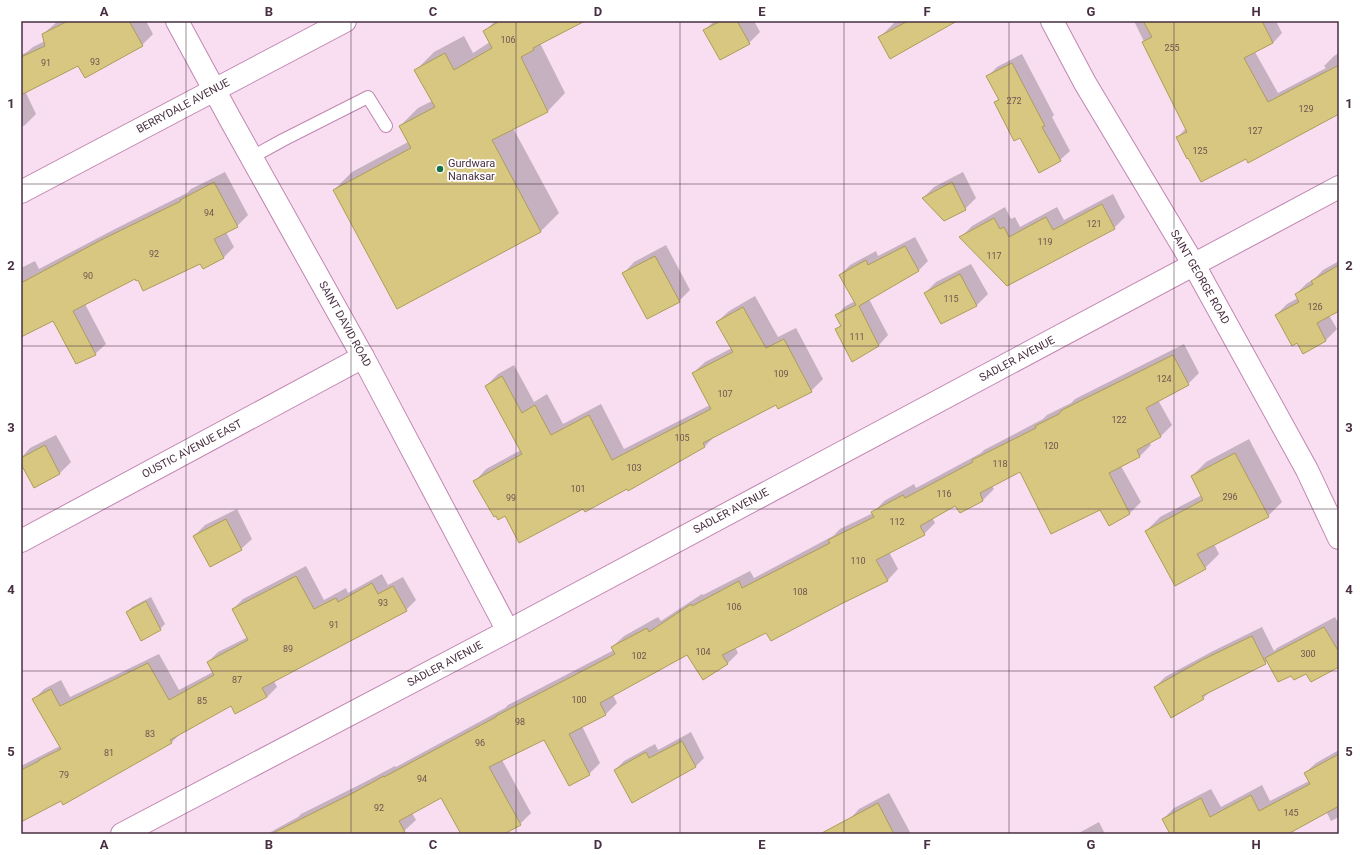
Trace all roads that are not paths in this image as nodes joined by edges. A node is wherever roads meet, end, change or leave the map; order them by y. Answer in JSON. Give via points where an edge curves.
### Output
{"nodes":[{"id":1,"x":177,"y":21,"type":"edge"},
{"id":2,"x":345,"y":21,"type":"edge"},
{"id":3,"x":1052,"y":21,"type":"edge"},
{"id":4,"x":214,"y":89,"type":"junction"},
{"id":5,"x":386,"y":126,"type":"dead end"},
{"id":6,"x":252,"y":157,"type":"junction"},
{"id":7,"x":1339,"y":187,"type":"edge"},
{"id":8,"x":21,"y":192,"type":"edge"},
{"id":9,"x":1194,"y":264,"type":"junction"},
{"id":10,"x":363,"y":357,"type":"junction"},
{"id":11,"x":1339,"y":538,"type":"edge"},
{"id":12,"x":21,"y":541,"type":"edge"},
{"id":13,"x":508,"y":631,"type":"junction"},
{"id":14,"x":122,"y":834,"type":"edge"}],
"edges":[{"from":1,"to":4,"type":"street","name":"SAINT DAVID ROAD"},
{"from":2,"to":4,"type":"street","name":"BERRYDALE AVENUE"},
{"from":3,"to":9,"type":"street","name":"SAINT GEORGE ROAD","via":[[1085,83]]},
{"from":4,"to":6,"type":"street","name":"SAINT DAVID ROAD"},
{"from":4,"to":8,"type":"street","name":"BERRYDALE AVENUE"},
{"from":5,"to":6,"type":"lane","via":[[368,97]]},
{"from":6,"to":10,"type":"street","name":"SAINT DAVID ROAD"},
{"from":7,"to":9,"type":"street","name":"SADLER AVENUE"},
{"from":9,"to":11,"type":"street","name":"SAINT GEORGE ROAD","via":[[1307,470]]},
{"from":9,"to":13,"type":"street","name":"SADLER AVENUE"},
{"from":10,"to":12,"type":"street","name":"OUSTIC AVENUE EAST"},
{"from":10,"to":13,"type":"street","name":"SAINT DAVID ROAD"},
{"from":13,"to":14,"type":"street","name":"SADLER AVENUE"}]}
